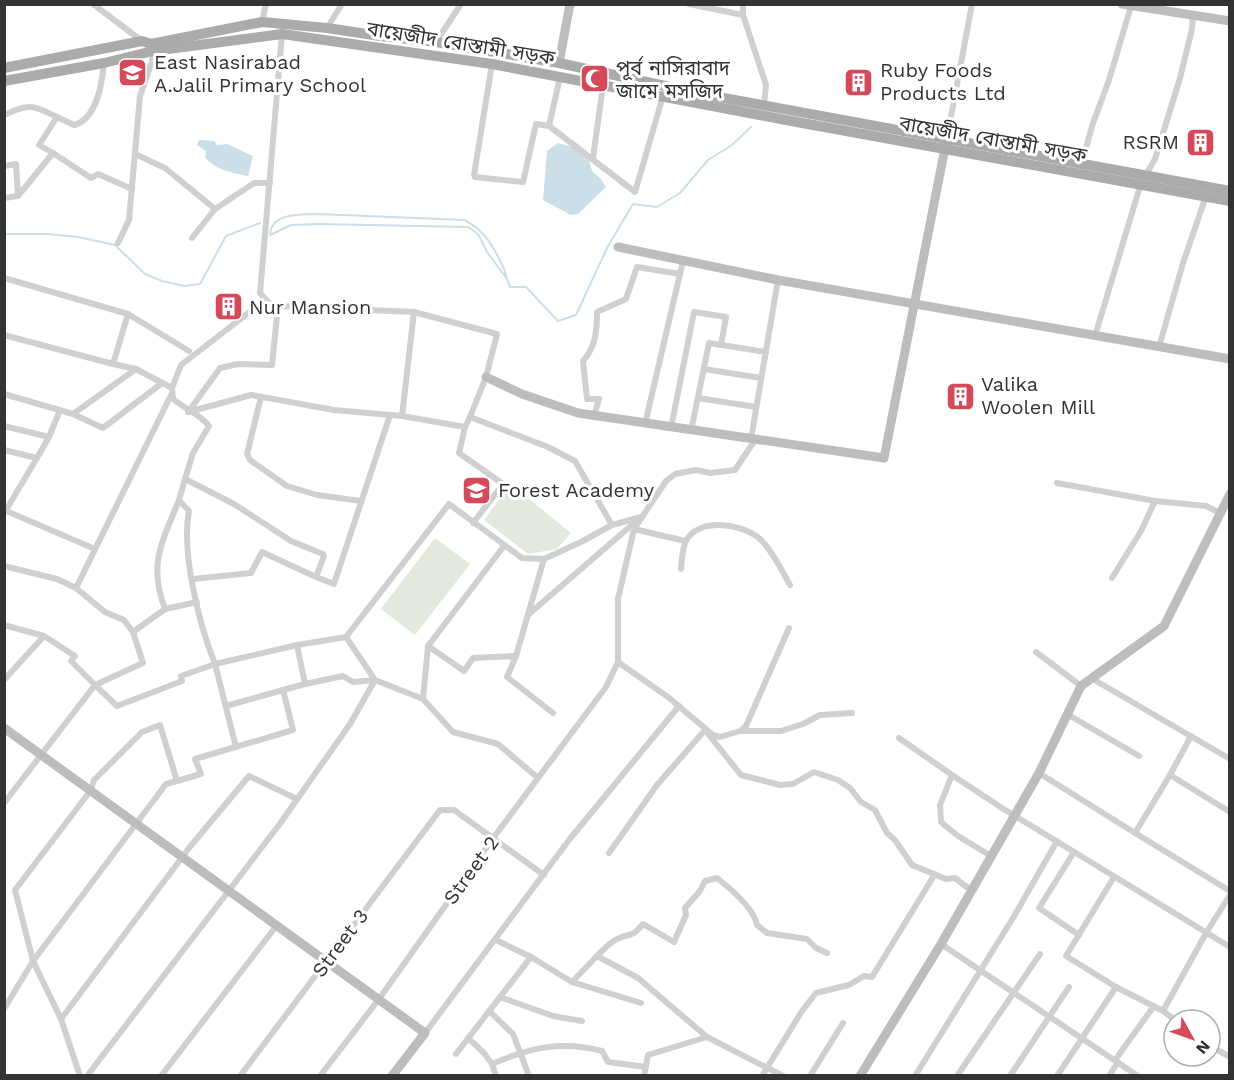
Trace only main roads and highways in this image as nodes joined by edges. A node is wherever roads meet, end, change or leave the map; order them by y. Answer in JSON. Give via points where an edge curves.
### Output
{"nodes":[{"id":1,"x":149,"y":45,"type":"junction"},
{"id":2,"x":142,"y":54,"type":"junction"},
{"id":3,"x":48,"y":67,"type":"junction"},
{"id":4,"x":4,"y":68,"type":"edge"},
{"id":5,"x":4,"y":77,"type":"edge"},
{"id":6,"x":946,"y":144,"type":"junction"},
{"id":7,"x":1142,"y":179,"type":"junction"},
{"id":8,"x":1230,"y":191,"type":"edge"},
{"id":9,"x":1230,"y":201,"type":"edge"}],
"edges":[{"from":1,"to":2,"type":"main road","name":"বায়েজীদ বোস্তামী সড়ক"},
{"from":1,"to":3,"type":"main road"},
{"from":1,"to":4,"type":"main road","name":"বায়েজীদ বোস্তামী সড়ক"},
{"from":1,"to":6,"type":"main road","name":"বায়েজীদ বোস্তামী সড়ক","via":[[282,34],[492,64]]},
{"from":1,"to":6,"type":"main road","name":"বায়েজীদ বোস্তামী সড়ক","via":[[262,22],[327,27],[559,63]]},
{"from":2,"to":3,"type":"main road"},
{"from":2,"to":5,"type":"main road","name":"বায়েজীদ বোস্তামী সড়ক"},
{"from":3,"to":5,"type":"main road"},
{"from":6,"to":7,"type":"main road","name":"বায়েজীদ বোস্তামী সড়ক"},
{"from":7,"to":8,"type":"main road","name":"বায়েজীদ বোস্তামী সড়ক"},
{"from":7,"to":9,"type":"main road","name":"বায়েজীদ বোস্তামী সড়ক"}]}
